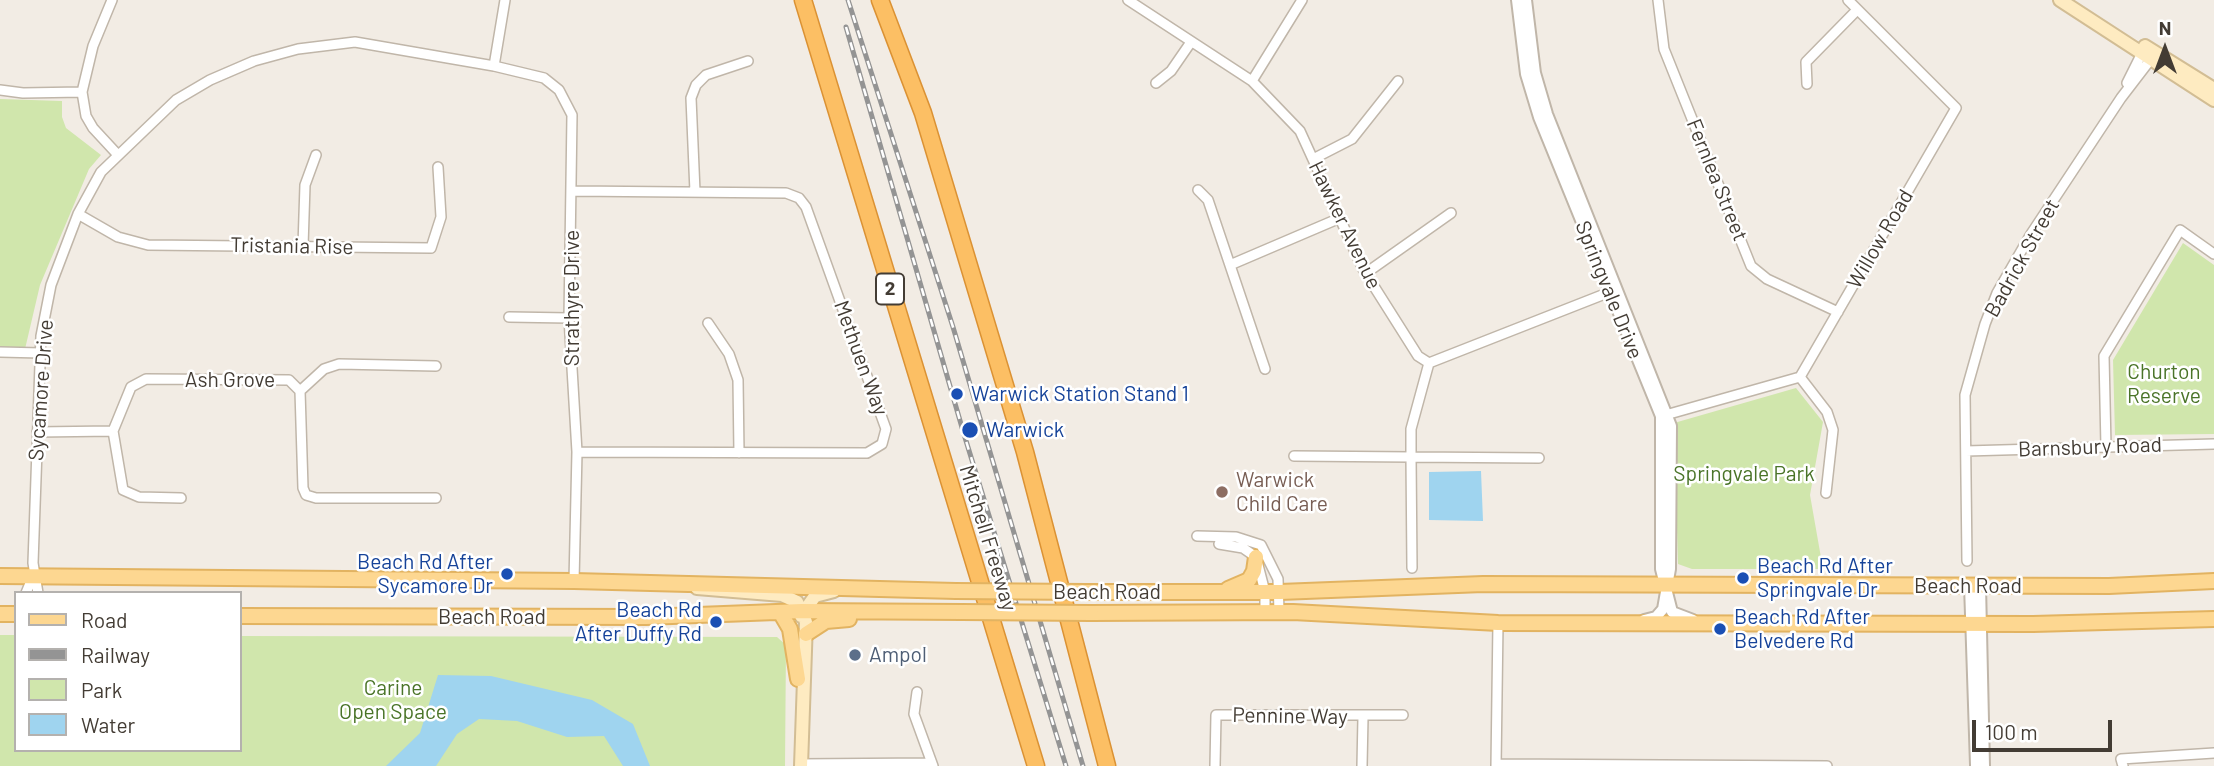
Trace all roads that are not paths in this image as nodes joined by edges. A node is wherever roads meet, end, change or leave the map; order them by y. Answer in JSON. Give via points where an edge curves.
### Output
{"nodes":[{"id":1,"x":112,"y":0,"type":"edge"},
{"id":2,"x":505,"y":0,"type":"edge"},
{"id":3,"x":794,"y":0,"type":"edge"},
{"id":4,"x":803,"y":0,"type":"edge"},
{"id":5,"x":880,"y":0,"type":"edge"},
{"id":6,"x":890,"y":0,"type":"edge"},
{"id":7,"x":1128,"y":0,"type":"edge"},
{"id":8,"x":1302,"y":0,"type":"edge"},
{"id":9,"x":1517,"y":0,"type":"edge"},
{"id":10,"x":1526,"y":0,"type":"edge"},
{"id":11,"x":1658,"y":0,"type":"edge"},
{"id":12,"x":1848,"y":0,"type":"edge"},
{"id":13,"x":2060,"y":0,"type":"edge"},
{"id":14,"x":2074,"y":0,"type":"edge"},
{"id":15,"x":1857,"y":10,"type":"junction"},
{"id":16,"x":1191,"y":42,"type":"junction"},
{"id":17,"x":817,"y":50,"type":"junction"},
{"id":18,"x":2149,"y":53,"type":"junction"},
{"id":19,"x":748,"y":61,"type":"dead end"},
{"id":20,"x":494,"y":66,"type":"junction"},
{"id":21,"x":1252,"y":81,"type":"junction"},
{"id":22,"x":1398,"y":81,"type":"dead end"},
{"id":23,"x":1156,"y":83,"type":"dead end"},
{"id":24,"x":1807,"y":84,"type":"dead end"},
{"id":25,"x":2214,"y":89,"type":"edge"},
{"id":26,"x":0,"y":90,"type":"edge"},
{"id":27,"x":82,"y":92,"type":"junction"},
{"id":28,"x":2214,"y":100,"type":"edge"},
{"id":29,"x":923,"y":113,"type":"junction"},
{"id":30,"x":118,"y":155,"type":"junction"},
{"id":31,"x":316,"y":155,"type":"dead end"},
{"id":32,"x":1313,"y":159,"type":"junction"},
{"id":33,"x":438,"y":167,"type":"dead end"},
{"id":34,"x":1198,"y":190,"type":"dead end"},
{"id":35,"x":573,"y":191,"type":"junction"},
{"id":36,"x":695,"y":192,"type":"junction"},
{"id":37,"x":1451,"y":213,"type":"dead end"},
{"id":38,"x":78,"y":214,"type":"junction"},
{"id":39,"x":1339,"y":218,"type":"junction"},
{"id":40,"x":303,"y":246,"type":"junction"},
{"id":41,"x":2214,"y":254,"type":"edge"},
{"id":42,"x":1230,"y":265,"type":"junction"},
{"id":43,"x":1366,"y":273,"type":"junction"},
{"id":44,"x":1612,"y":291,"type":"junction"},
{"id":45,"x":1838,"y":312,"type":"junction"},
{"id":46,"x":509,"y":317,"type":"dead end"},
{"id":47,"x":569,"y":318,"type":"junction"},
{"id":48,"x":708,"y":323,"type":"dead end"},
{"id":49,"x":0,"y":352,"type":"edge"},
{"id":50,"x":41,"y":353,"type":"junction"},
{"id":51,"x":1429,"y":363,"type":"junction"},
{"id":52,"x":436,"y":366,"type":"dead end"},
{"id":53,"x":1265,"y":369,"type":"dead end"},
{"id":54,"x":1800,"y":377,"type":"junction"},
{"id":55,"x":300,"y":391,"type":"junction"},
{"id":56,"x":1665,"y":415,"type":"junction"},
{"id":57,"x":113,"y":431,"type":"junction"},
{"id":58,"x":37,"y":432,"type":"junction"},
{"id":59,"x":2214,"y":444,"type":"edge"},
{"id":60,"x":2106,"y":447,"type":"junction"},
{"id":61,"x":1966,"y":451,"type":"junction"},
{"id":62,"x":577,"y":452,"type":"junction"},
{"id":63,"x":739,"y":453,"type":"junction"},
{"id":64,"x":1294,"y":456,"type":"dead end"},
{"id":65,"x":1411,"y":457,"type":"junction"},
{"id":66,"x":1539,"y":458,"type":"dead end"},
{"id":67,"x":1826,"y":493,"type":"dead end"},
{"id":68,"x":181,"y":498,"type":"dead end"},
{"id":69,"x":436,"y":498,"type":"dead end"},
{"id":70,"x":1197,"y":536,"type":"dead end"},
{"id":71,"x":1219,"y":544,"type":"dead end"},
{"id":72,"x":1256,"y":557,"type":"junction"},
{"id":73,"x":1967,"y":561,"type":"dead end"},
{"id":74,"x":1412,"y":568,"type":"dead end"},
{"id":75,"x":0,"y":576,"type":"edge"},
{"id":76,"x":33,"y":576,"type":"junction"},
{"id":77,"x":574,"y":581,"type":"junction"},
{"id":78,"x":2214,"y":581,"type":"edge"},
{"id":79,"x":681,"y":584,"type":"junction"},
{"id":80,"x":1666,"y":585,"type":"junction"},
{"id":81,"x":1975,"y":585,"type":"junction"},
{"id":82,"x":846,"y":589,"type":"junction"},
{"id":83,"x":27,"y":591,"type":"edge"},
{"id":84,"x":37,"y":591,"type":"edge"},
{"id":85,"x":1220,"y":592,"type":"junction"},
{"id":86,"x":1273,"y":592,"type":"junction"},
{"id":87,"x":802,"y":611,"type":"junction"},
{"id":88,"x":780,"y":612,"type":"junction"},
{"id":89,"x":924,"y":612,"type":"junction"},
{"id":90,"x":1272,"y":612,"type":"junction"},
{"id":91,"x":242,"y":616,"type":"edge"},
{"id":92,"x":2214,"y":619,"type":"edge"},
{"id":93,"x":1630,"y":622,"type":"junction"},
{"id":94,"x":1498,"y":623,"type":"junction"},
{"id":95,"x":1713,"y":623,"type":"junction"},
{"id":96,"x":1976,"y":624,"type":"junction"},
{"id":97,"x":806,"y":634,"type":"junction"},
{"id":98,"x":798,"y":679,"type":"junction"},
{"id":99,"x":917,"y":692,"type":"dead end"},
{"id":100,"x":801,"y":700,"type":"junction"},
{"id":101,"x":1404,"y":715,"type":"dead end"},
{"id":102,"x":1363,"y":717,"type":"junction"},
{"id":103,"x":2214,"y":753,"type":"edge"},
{"id":104,"x":801,"y":765,"type":"edge"},
{"id":105,"x":932,"y":765,"type":"edge"},
{"id":106,"x":1497,"y":765,"type":"edge"},
{"id":107,"x":1700,"y":765,"type":"edge"},
{"id":108,"x":1036,"y":766,"type":"edge"},
{"id":109,"x":1107,"y":766,"type":"edge"},
{"id":110,"x":1214,"y":766,"type":"edge"},
{"id":111,"x":1362,"y":766,"type":"edge"},
{"id":112,"x":1827,"y":766,"type":"edge"},
{"id":113,"x":1977,"y":766,"type":"edge"},
{"id":114,"x":1984,"y":766,"type":"edge"},
{"id":115,"x":2123,"y":766,"type":"edge"}],
"edges":[{"from":1,"to":27,"type":"street","via":[[93,46]]},
{"from":2,"to":20,"type":"street"},
{"from":3,"to":17,"type":"highway"},
{"from":4,"to":17,"type":"highway","name":"Mitchell Freeway","number":"2"},
{"from":5,"to":29,"type":"highway"},
{"from":6,"to":29,"type":"highway"},
{"from":7,"to":16,"type":"street","name":"Hawker Avenue"},
{"from":8,"to":21,"type":"street"},
{"from":9,"to":44,"type":"street","name":"Springvale Drive","via":[[1531,92]]},
{"from":10,"to":44,"type":"street","name":"Springvale Drive","via":[[1539,90]]},
{"from":11,"to":45,"type":"street","name":"Fernlea Street","via":[[1664,49],[1751,266],[1767,279]]},
{"from":12,"to":15,"type":"street","name":"Willow Road"},
{"from":13,"to":18,"type":"main road"},
{"from":14,"to":18,"type":"main road"},
{"from":15,"to":24,"type":"street","via":[[1806,61]]},
{"from":15,"to":45,"type":"street","name":"Willow Road","via":[[1956,108]]},
{"from":16,"to":21,"type":"street","name":"Hawker Avenue"},
{"from":16,"to":23,"type":"street","via":[[1171,71]]},
{"from":17,"to":108,"type":"highway","name":"Mitchell Freeway","number":"2"},
{"from":18,"to":25,"type":"main road"},
{"from":18,"to":28,"type":"main road"},
{"from":18,"to":61,"type":"street","name":"Badrick Street","via":[[1997,293],[1967,387]]},
{"from":19,"to":36,"type":"street","via":[[706,75],[696,85],[691,98]]},
{"from":20,"to":30,"type":"street","name":"Sycamore Drive","via":[[355,42],[298,49],[211,79],[176,100]]},
{"from":20,"to":35,"type":"street","name":"Strathyre Drive","via":[[544,78],[565,97],[572,124]]},
{"from":21,"to":32,"type":"street","name":"Hawker Avenue","via":[[1300,131]]},
{"from":22,"to":32,"type":"street","via":[[1352,139]]},
{"from":26,"to":27,"type":"street"},
{"from":27,"to":30,"type":"street","via":[[86,116]]},
{"from":29,"to":109,"type":"highway","via":[[1025,452]]},
{"from":30,"to":38,"type":"street","name":"Sycamore Drive","via":[[101,172]]},
{"from":31,"to":40,"type":"street","via":[[305,185]]},
{"from":32,"to":39,"type":"street","name":"Hawker Avenue"},
{"from":33,"to":40,"type":"street","name":"Tristania Rise","via":[[441,217],[431,248]]},
{"from":34,"to":42,"type":"street","via":[[1208,200]]},
{"from":35,"to":36,"type":"street","name":"Methuen Way"},
{"from":35,"to":47,"type":"street","name":"Strathyre Drive"},
{"from":36,"to":63,"type":"street","name":"Methuen Way","via":[[786,192],[802,201],[886,429],[882,444],[870,452]]},
{"from":37,"to":43,"type":"street"},
{"from":38,"to":40,"type":"street","name":"Tristania Rise","via":[[118,237],[148,244]]},
{"from":38,"to":50,"type":"street","name":"Sycamore Drive","via":[[51,285]]},
{"from":39,"to":42,"type":"street"},
{"from":39,"to":43,"type":"street","name":"Hawker Avenue"},
{"from":41,"to":60,"type":"street","via":[[2180,230],[2104,356]]},
{"from":42,"to":53,"type":"street"},
{"from":43,"to":51,"type":"street","name":"Hawker Avenue","via":[[1418,356]]},
{"from":44,"to":51,"type":"street"},
{"from":44,"to":56,"type":"street","name":"Springvale Drive"},
{"from":45,"to":54,"type":"street","name":"Willow Road"},
{"from":46,"to":47,"type":"street"},
{"from":47,"to":62,"type":"street","name":"Strathyre Drive"},
{"from":48,"to":63,"type":"street","via":[[729,354],[738,380]]},
{"from":49,"to":50,"type":"street"},
{"from":50,"to":58,"type":"street","name":"Sycamore Drive"},
{"from":51,"to":65,"type":"street","via":[[1411,429]]},
{"from":52,"to":55,"type":"street","via":[[339,365],[324,369]]},
{"from":54,"to":56,"type":"street"},
{"from":54,"to":67,"type":"street","via":[[1828,412],[1833,430]]},
{"from":55,"to":57,"type":"street","name":"Ash Grove","via":[[289,380],[146,379],[131,387]]},
{"from":55,"to":69,"type":"street","name":"Ash Grove","via":[[306,495]]},
{"from":56,"to":80,"type":"street","name":"Springvale Drive","via":[[1661,569]]},
{"from":57,"to":58,"type":"street"},
{"from":57,"to":68,"type":"street","via":[[123,490],[139,497]]},
{"from":58,"to":76,"type":"street","name":"Sycamore Drive"},
{"from":59,"to":60,"type":"street","name":"Barnsbury Road"},
{"from":60,"to":61,"type":"street","name":"Barnsbury Road"},
{"from":61,"to":73,"type":"street","name":"Badrick Street"},
{"from":62,"to":63,"type":"street","name":"Methuen Way"},
{"from":62,"to":77,"type":"street","name":"Strathyre Drive"},
{"from":64,"to":65,"type":"street"},
{"from":65,"to":66,"type":"street"},
{"from":65,"to":74,"type":"street"},
{"from":70,"to":86,"type":"street","via":[[1236,537],[1261,545],[1277,576]]},
{"from":71,"to":72,"type":"street","via":[[1243,548]]},
{"from":72,"to":85,"type":"main road","via":[[1249,580]]},
{"from":72,"to":86,"type":"street"},
{"from":75,"to":76,"type":"main road","name":"Beach Road"},
{"from":76,"to":77,"type":"main road","name":"Beach Road"},
{"from":76,"to":83,"type":"street","name":"Sycamore Drive"},
{"from":76,"to":84,"type":"street","name":"Sycamore Drive"},
{"from":77,"to":79,"type":"main road","name":"Beach Road"},
{"from":78,"to":81,"type":"main road","name":"Beach Road"},
{"from":79,"to":82,"type":"main road","name":"Beach Road"},
{"from":79,"to":87,"type":"main road","via":[[711,592],[782,595],[797,602]]},
{"from":80,"to":81,"type":"main road","name":"Beach Road"},
{"from":80,"to":86,"type":"main road","name":"Beach Road","via":[[1471,584]]},
{"from":80,"to":93,"type":"street","name":"Springvale Drive","via":[[1660,613]]},
{"from":80,"to":95,"type":"street","name":"Springvale Drive","via":[[1672,612]]},
{"from":81,"to":96,"type":"street"},
{"from":82,"to":85,"type":"main road","name":"Beach Road","bridge":true},
{"from":82,"to":87,"type":"main road","via":[[820,593]]},
{"from":85,"to":86,"type":"main road","name":"Beach Road"},
{"from":86,"to":90,"type":"street"},
{"from":86,"to":90,"type":"street"},
{"from":87,"to":88,"type":"main road","name":"Beach Road"},
{"from":87,"to":89,"type":"main road","name":"Beach Road"},
{"from":87,"to":97,"type":"main road"},
{"from":87,"to":98,"type":"main road"},
{"from":88,"to":91,"type":"main road","name":"Beach Road","via":[[646,617]]},
{"from":88,"to":98,"type":"main road","via":[[790,629]]},
{"from":89,"to":90,"type":"main road","name":"Beach Road","bridge":true},
{"from":89,"to":97,"type":"main road","via":[[826,621]]},
{"from":90,"to":94,"type":"main road","name":"Beach Road"},
{"from":92,"to":96,"type":"main road","name":"Beach Road"},
{"from":93,"to":94,"type":"main road","name":"Beach Road"},
{"from":93,"to":95,"type":"main road","name":"Beach Road"},
{"from":94,"to":106,"type":"street"},
{"from":95,"to":96,"type":"main road","name":"Beach Road"},
{"from":96,"to":113,"type":"street"},
{"from":96,"to":114,"type":"street"},
{"from":97,"to":100,"type":"main road"},
{"from":98,"to":100,"type":"main road"},
{"from":99,"to":105,"type":"street","via":[[915,714]]},
{"from":100,"to":104,"type":"main road"},
{"from":101,"to":102,"type":"street","name":"Pennine Way"},
{"from":102,"to":110,"type":"street","name":"Pennine Way","via":[[1216,715]]},
{"from":102,"to":111,"type":"street","name":"Pennine Way"},
{"from":103,"to":115,"type":"street","via":[[2121,759]]},
{"from":104,"to":105,"type":"street"},
{"from":106,"to":107,"type":"street"},
{"from":107,"to":112,"type":"street"}]}
